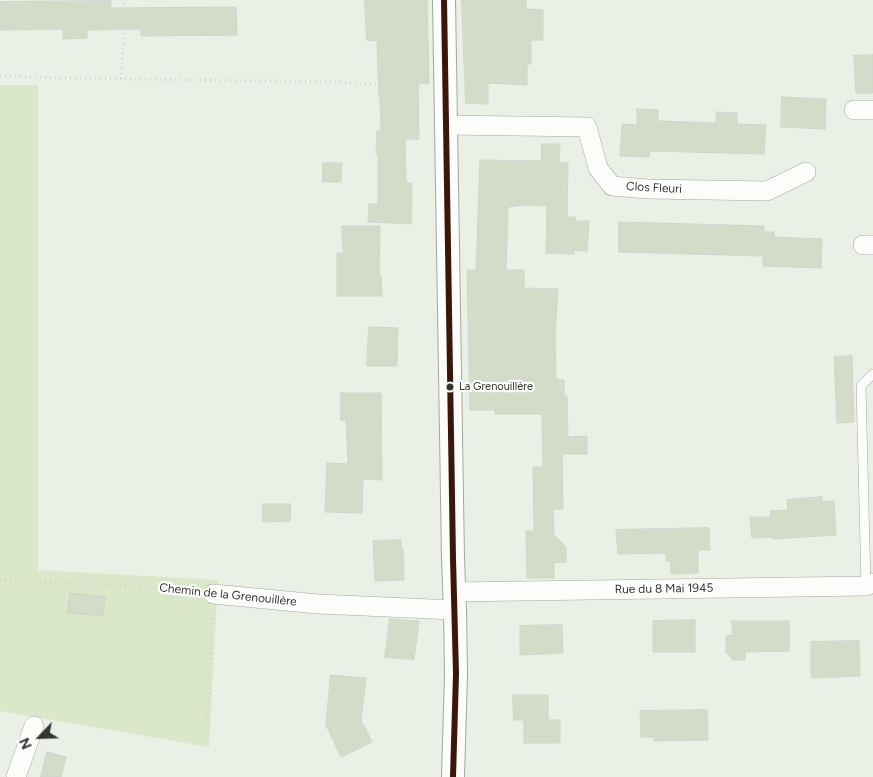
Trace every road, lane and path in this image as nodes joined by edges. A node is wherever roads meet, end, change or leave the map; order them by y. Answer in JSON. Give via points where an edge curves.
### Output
{"nodes":[{"id":1,"x":124,"y":0,"type":"edge"},
{"id":2,"x":444,"y":0,"type":"edge"},
{"id":3,"x":0,"y":76,"type":"edge"},
{"id":4,"x":121,"y":79,"type":"junction"},
{"id":5,"x":446,"y":89,"type":"junction"},
{"id":6,"x":854,"y":110,"type":"dead end"},
{"id":7,"x":873,"y":110,"type":"edge"},
{"id":8,"x":446,"y":125,"type":"junction"},
{"id":9,"x":806,"y":172,"type":"dead end"},
{"id":10,"x":873,"y":374,"type":"edge"},
{"id":11,"x":0,"y":580,"type":"edge"},
{"id":12,"x":869,"y":585,"type":"edge"},
{"id":13,"x":213,"y":594,"type":"junction"},
{"id":14,"x":455,"y":601,"type":"junction"},
{"id":15,"x":34,"y":726,"type":"dead end"},
{"id":16,"x":207,"y":729,"type":"dead end"},
{"id":17,"x":16,"y":777,"type":"edge"},
{"id":18,"x":453,"y":777,"type":"edge"}],
"edges":[{"from":1,"to":4,"type":"path"},
{"from":2,"to":5,"type":"street"},
{"from":3,"to":4,"type":"path"},
{"from":4,"to":5,"type":"path","via":[[337,82]]},
{"from":5,"to":8,"type":"street"},
{"from":6,"to":7,"type":"street"},
{"from":8,"to":9,"type":"street","name":"Clos Fleuri","via":[[587,127],[598,168],[612,186],[766,191]]},
{"from":8,"to":14,"type":"street"},
{"from":10,"to":12,"type":"lane","via":[[861,386]]},
{"from":11,"to":13,"type":"path","name":"Chemin de la Grenouillère","via":[[148,587]]},
{"from":12,"to":14,"type":"street","name":"Rue du 8 Mai 1945"},
{"from":13,"to":14,"type":"street","name":"Chemin de la Grenouillère","via":[[318,604]]},
{"from":13,"to":16,"type":"path"},
{"from":14,"to":18,"type":"street"},
{"from":15,"to":17,"type":"street"}]}
